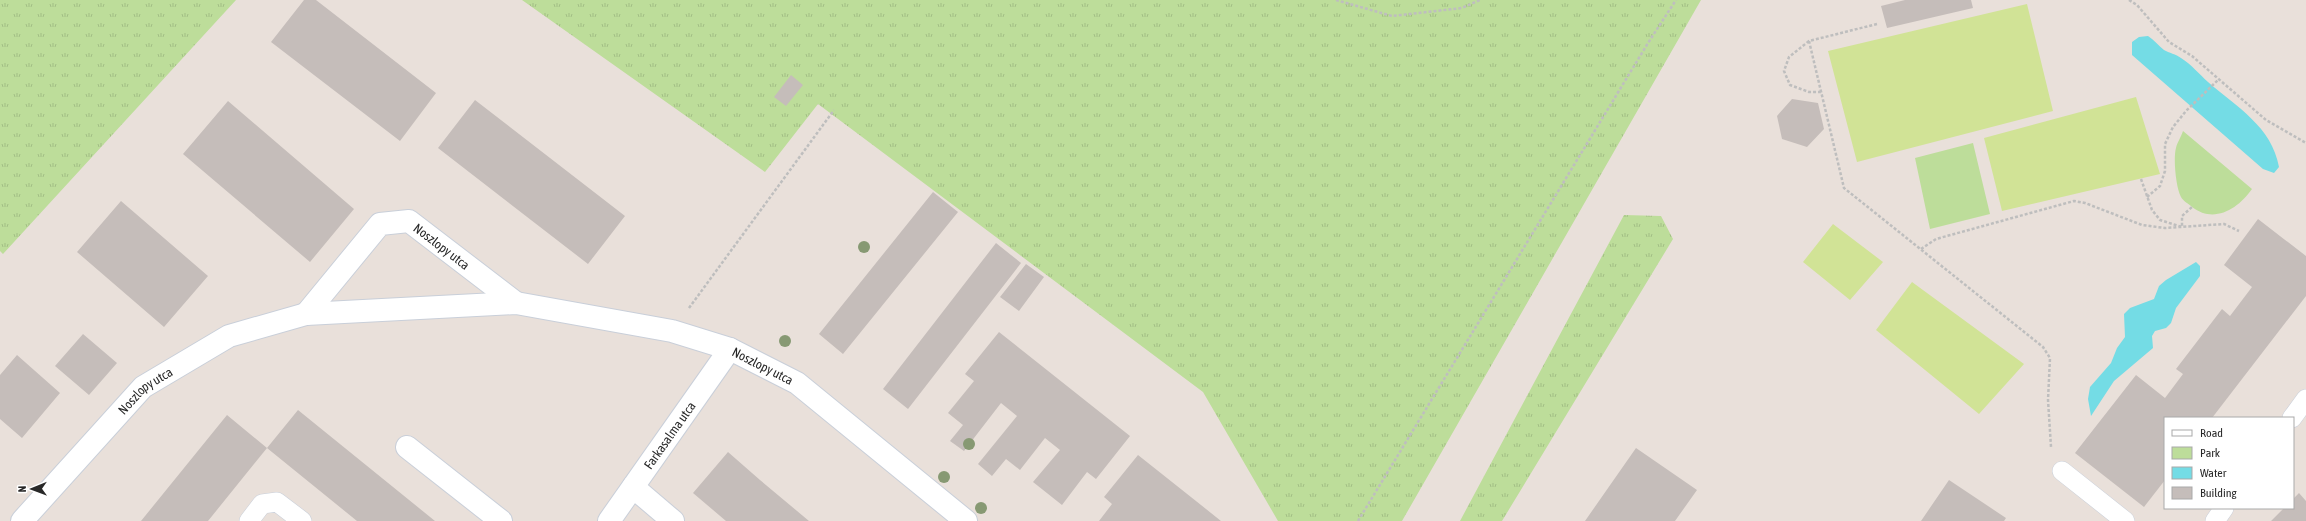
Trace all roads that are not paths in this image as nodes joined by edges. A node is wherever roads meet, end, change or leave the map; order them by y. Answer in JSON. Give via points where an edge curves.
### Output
{"nodes":[{"id":1,"x":516,"y":303,"type":"junction"},
{"id":2,"x":306,"y":314,"type":"junction"},
{"id":3,"x":730,"y":349,"type":"junction"},
{"id":4,"x":2306,"y":399,"type":"edge"},
{"id":5,"x":2293,"y":417,"type":"edge"},
{"id":6,"x":407,"y":447,"type":"dead end"},
{"id":7,"x":2062,"y":471,"type":"road end"},
{"id":8,"x":633,"y":487,"type":"junction"},
{"id":9,"x":2223,"y":509,"type":"edge"},
{"id":10,"x":22,"y":521,"type":"edge"},
{"id":11,"x":249,"y":521,"type":"edge"},
{"id":12,"x":302,"y":521,"type":"edge"},
{"id":13,"x":501,"y":521,"type":"edge"},
{"id":14,"x":609,"y":521,"type":"edge"},
{"id":15,"x":672,"y":521,"type":"edge"},
{"id":16,"x":966,"y":521,"type":"edge"},
{"id":17,"x":2125,"y":521,"type":"edge"},
{"id":18,"x":2215,"y":521,"type":"edge"}],
"edges":[{"from":1,"to":2,"type":"street","name":"Noszlopy utca"},
{"from":1,"to":2,"type":"street","name":"Noszlopy utca","via":[[409,220],[380,224]]},
{"from":1,"to":3,"type":"street","name":"Noszlopy utca","via":[[672,330]]},
{"from":2,"to":10,"type":"street","name":"Noszlopy utca","via":[[229,336],[143,387]]},
{"from":3,"to":8,"type":"street","name":"Farkasalma utca"},
{"from":3,"to":16,"type":"street","name":"Noszlopy utca","via":[[797,382]]},
{"from":4,"to":5,"type":"lane"},
{"from":6,"to":13,"type":"street"},
{"from":7,"to":17,"type":"lane"},
{"from":8,"to":14,"type":"street","name":"Farkasalma utca"},
{"from":8,"to":15,"type":"street"},
{"from":9,"to":18,"type":"lane"},
{"from":11,"to":12,"type":"lane","via":[[262,504],[277,502]]}]}
